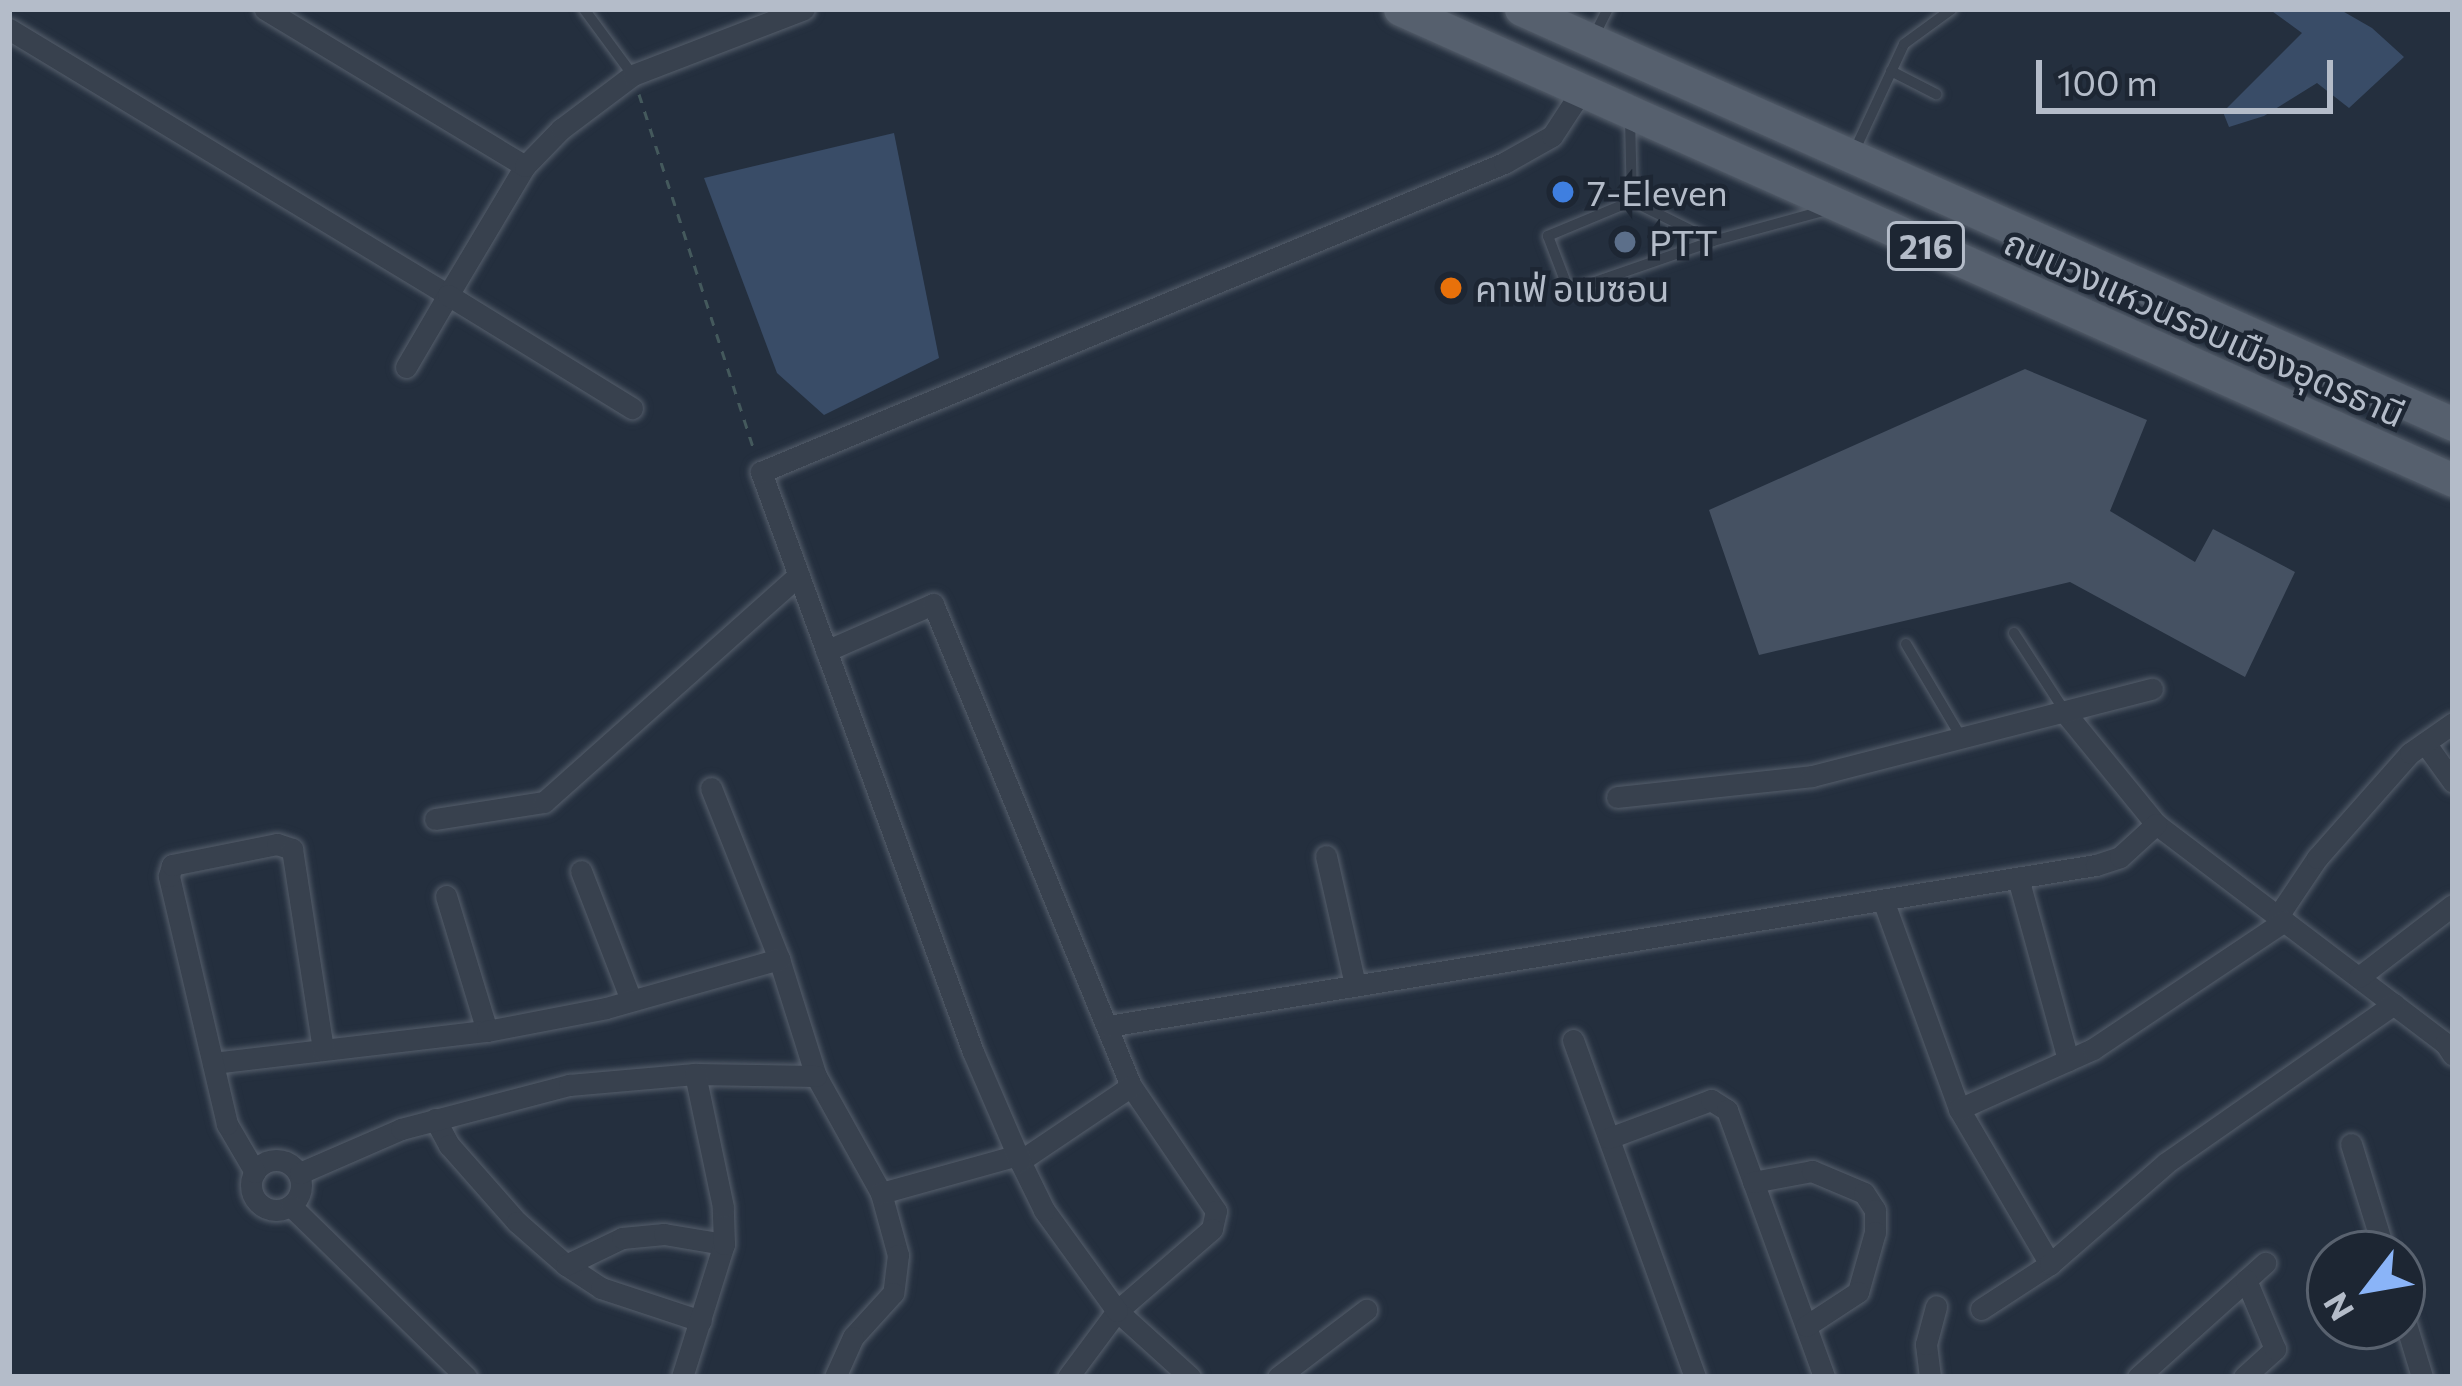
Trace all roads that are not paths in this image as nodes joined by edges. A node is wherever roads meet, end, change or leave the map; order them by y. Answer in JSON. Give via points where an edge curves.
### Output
{"nodes":[{"id":1,"x":265,"y":9,"type":"edge"},
{"id":2,"x":584,"y":9,"type":"edge"},
{"id":3,"x":804,"y":9,"type":"edge"},
{"id":4,"x":1400,"y":9,"type":"edge"},
{"id":5,"x":1521,"y":9,"type":"edge"},
{"id":6,"x":1608,"y":9,"type":"edge"},
{"id":7,"x":1952,"y":9,"type":"edge"},
{"id":8,"x":9,"y":29,"type":"edge"},
{"id":9,"x":1591,"y":40,"type":"junction"},
{"id":10,"x":1891,"y":71,"type":"junction"},
{"id":11,"x":633,"y":75,"type":"junction"},
{"id":12,"x":1582,"y":90,"type":"junction"},
{"id":13,"x":1936,"y":94,"type":"dead end"},
{"id":14,"x":1630,"y":111,"type":"junction"},
{"id":15,"x":1852,"y":157,"type":"junction"},
{"id":16,"x":525,"y":166,"type":"junction"},
{"id":17,"x":1631,"y":201,"type":"junction"},
{"id":18,"x":1838,"y":207,"type":"junction"},
{"id":19,"x":1713,"y":241,"type":"junction"},
{"id":20,"x":448,"y":295,"type":"junction"},
{"id":21,"x":406,"y":367,"type":"dead end"},
{"id":22,"x":632,"y":408,"type":"dead end"},
{"id":23,"x":2453,"y":424,"type":"edge"},
{"id":24,"x":2453,"y":480,"type":"edge"},
{"id":25,"x":792,"y":580,"type":"junction"},
{"id":26,"x":2014,"y":633,"type":"dead end"},
{"id":27,"x":1906,"y":644,"type":"dead end"},
{"id":28,"x":826,"y":651,"type":"junction"},
{"id":29,"x":2152,"y":689,"type":"dead end"},
{"id":30,"x":2067,"y":715,"type":"junction"},
{"id":31,"x":2453,"y":723,"type":"edge"},
{"id":32,"x":1963,"y":740,"type":"junction"},
{"id":33,"x":2425,"y":743,"type":"junction"},
{"id":34,"x":2453,"y":782,"type":"edge"},
{"id":35,"x":710,"y":788,"type":"dead end"},
{"id":36,"x":1617,"y":796,"type":"dead end"},
{"id":37,"x":435,"y":820,"type":"dead end"},
{"id":38,"x":2156,"y":824,"type":"junction"},
{"id":39,"x":1326,"y":856,"type":"dead end"},
{"id":40,"x":581,"y":871,"type":"dead end"},
{"id":41,"x":2018,"y":878,"type":"junction"},
{"id":42,"x":446,"y":896,"type":"dead end"},
{"id":43,"x":1882,"y":900,"type":"junction"},
{"id":44,"x":2453,"y":905,"type":"edge"},
{"id":45,"x":2281,"y":918,"type":"junction"},
{"id":46,"x":779,"y":959,"type":"junction"},
{"id":47,"x":2359,"y":977,"type":"junction"},
{"id":48,"x":1355,"y":985,"type":"junction"},
{"id":49,"x":631,"y":1000,"type":"junction"},
{"id":50,"x":2394,"y":1004,"type":"junction"},
{"id":51,"x":1108,"y":1026,"type":"junction"},
{"id":52,"x":487,"y":1031,"type":"junction"},
{"id":53,"x":1573,"y":1040,"type":"dead end"},
{"id":54,"x":323,"y":1050,"type":"junction"},
{"id":55,"x":2453,"y":1055,"type":"edge"},
{"id":56,"x":2068,"y":1060,"type":"junction"},
{"id":57,"x":213,"y":1064,"type":"junction"},
{"id":58,"x":695,"y":1074,"type":"junction"},
{"id":59,"x":816,"y":1076,"type":"junction"},
{"id":60,"x":1131,"y":1086,"type":"junction"},
{"id":61,"x":1959,"y":1108,"type":"junction"},
{"id":62,"x":435,"y":1119,"type":"junction"},
{"id":63,"x":1609,"y":1138,"type":"junction"},
{"id":64,"x":2350,"y":1144,"type":"dead end"},
{"id":65,"x":1019,"y":1158,"type":"junction"},
{"id":66,"x":255,"y":1172,"type":"junction"},
{"id":67,"x":301,"y":1173,"type":"junction"},
{"id":68,"x":1754,"y":1182,"type":"junction"},
{"id":69,"x":880,"y":1192,"type":"junction"},
{"id":70,"x":291,"y":1206,"type":"junction"},
{"id":71,"x":2377,"y":1230,"type":"edge"},
{"id":72,"x":724,"y":1244,"type":"junction"},
{"id":73,"x":566,"y":1264,"type":"junction"},
{"id":74,"x":2050,"y":1264,"type":"junction"},
{"id":75,"x":2264,"y":1264,"type":"dead end"},
{"id":76,"x":2246,"y":1280,"type":"junction"},
{"id":77,"x":1936,"y":1306,"type":"dead end"},
{"id":78,"x":1981,"y":1309,"type":"dead end"},
{"id":79,"x":1366,"y":1310,"type":"dead end"},
{"id":80,"x":1117,"y":1311,"type":"junction"},
{"id":81,"x":700,"y":1321,"type":"junction"},
{"id":82,"x":1805,"y":1326,"type":"junction"},
{"id":83,"x":466,"y":1377,"type":"edge"},
{"id":84,"x":682,"y":1377,"type":"edge"},
{"id":85,"x":835,"y":1377,"type":"edge"},
{"id":86,"x":1068,"y":1377,"type":"edge"},
{"id":87,"x":1190,"y":1377,"type":"edge"},
{"id":88,"x":1278,"y":1377,"type":"edge"},
{"id":89,"x":1695,"y":1377,"type":"edge"},
{"id":90,"x":1824,"y":1377,"type":"edge"},
{"id":91,"x":1930,"y":1377,"type":"edge"},
{"id":92,"x":2138,"y":1377,"type":"edge"},
{"id":93,"x":2244,"y":1377,"type":"edge"}],
"edges":[{"from":1,"to":16,"type":"street"},
{"from":2,"to":11,"type":"lane"},
{"from":3,"to":11,"type":"street"},
{"from":4,"to":12,"type":"main road","name":"ถนนวงแหวนรอบเมืองอุดรธานี","number":"216"},
{"from":5,"to":9,"type":"main road","name":"ถนนวงแหวนรอบเมืองอุดรธานี","number":"216"},
{"from":6,"to":9,"type":"lane"},
{"from":7,"to":10,"type":"lane","via":[[1904,44]]},
{"from":8,"to":20,"type":"street"},
{"from":9,"to":15,"type":"main road","name":"ถนนวงแหวนรอบเมืองอุดรธานี","number":"216"},
{"from":10,"to":13,"type":"lane"},
{"from":10,"to":15,"type":"lane"},
{"from":11,"to":16,"type":"street"},
{"from":12,"to":14,"type":"main road","name":"ถนนวงแหวนรอบเมืองอุดรธานี","number":"216"},
{"from":12,"to":25,"type":"street","via":[[1552,136],[1504,163],[761,472]]},
{"from":14,"to":17,"type":"lane"},
{"from":14,"to":18,"type":"main road","name":"ถนนวงแหวนรอบเมืองอุดรธานี","number":"216"},
{"from":15,"to":23,"type":"main road","name":"ถนนวงแหวนรอบเมืองอุดรธานี","number":"216"},
{"from":16,"to":20,"type":"street"},
{"from":17,"to":19,"type":"lane"},
{"from":17,"to":19,"type":"lane","via":[[1548,236],[1568,291]]},
{"from":18,"to":19,"type":"lane"},
{"from":18,"to":24,"type":"main road","name":"ถนนวงแหวนรอบเมืองอุดรธานี","number":"216"},
{"from":20,"to":21,"type":"street"},
{"from":20,"to":22,"type":"street"},
{"from":25,"to":28,"type":"street"},
{"from":25,"to":37,"type":"street","via":[[548,800]]},
{"from":26,"to":30,"type":"lane"},
{"from":27,"to":32,"type":"lane"},
{"from":28,"to":51,"type":"street","via":[[933,604]]},
{"from":28,"to":65,"type":"street"},
{"from":29,"to":30,"type":"street"},
{"from":30,"to":32,"type":"street"},
{"from":30,"to":38,"type":"street"},
{"from":31,"to":33,"type":"street"},
{"from":32,"to":36,"type":"street","via":[[1812,776]]},
{"from":33,"to":34,"type":"street"},
{"from":33,"to":45,"type":"street","via":[[2317,858]]},
{"from":35,"to":46,"type":"street"},
{"from":38,"to":41,"type":"street","via":[[2120,856]]},
{"from":38,"to":45,"type":"street"},
{"from":39,"to":48,"type":"street"},
{"from":40,"to":49,"type":"street"},
{"from":41,"to":43,"type":"street"},
{"from":41,"to":56,"type":"street"},
{"from":42,"to":52,"type":"street"},
{"from":43,"to":48,"type":"street"},
{"from":43,"to":61,"type":"street"},
{"from":44,"to":47,"type":"street"},
{"from":45,"to":47,"type":"street"},
{"from":45,"to":56,"type":"street"},
{"from":46,"to":49,"type":"street"},
{"from":46,"to":59,"type":"street"},
{"from":47,"to":50,"type":"street"},
{"from":48,"to":51,"type":"street"},
{"from":49,"to":52,"type":"street"},
{"from":50,"to":55,"type":"street"},
{"from":50,"to":74,"type":"street","via":[[2166,1163]]},
{"from":51,"to":60,"type":"street"},
{"from":52,"to":54,"type":"street"},
{"from":53,"to":63,"type":"street"},
{"from":54,"to":57,"type":"street"},
{"from":54,"to":57,"type":"street","via":[[292,849],[277,844],[170,869]]},
{"from":56,"to":61,"type":"street"},
{"from":57,"to":66,"type":"street","via":[[231,1138]]},
{"from":58,"to":59,"type":"street"},
{"from":58,"to":62,"type":"street","via":[[569,1085]]},
{"from":58,"to":72,"type":"street"},
{"from":59,"to":69,"type":"street"},
{"from":60,"to":65,"type":"street"},
{"from":60,"to":80,"type":"street","via":[[1216,1211],[1212,1229]]},
{"from":61,"to":74,"type":"street"},
{"from":62,"to":67,"type":"street","via":[[356,1144]]},
{"from":62,"to":73,"type":"street","via":[[517,1222]]},
{"from":63,"to":68,"type":"street","via":[[1711,1100],[1727,1110]]},
{"from":63,"to":89,"type":"street"},
{"from":64,"to":71,"type":"street"},
{"from":65,"to":69,"type":"street"},
{"from":65,"to":80,"type":"street","via":[[1044,1210]]},
{"from":66,"to":67,"type":"street","via":[[270,1160]]},
{"from":66,"to":70,"type":"street","via":[[261,1205]]},
{"from":67,"to":70,"type":"street"},
{"from":68,"to":82,"type":"street"},
{"from":68,"to":82,"type":"street","via":[[1812,1171],[1864,1193],[1874,1210],[1858,1292]]},
{"from":69,"to":85,"type":"street","via":[[899,1274]]},
{"from":70,"to":83,"type":"street"},
{"from":72,"to":73,"type":"street","via":[[664,1234],[622,1238]]},
{"from":72,"to":81,"type":"street"},
{"from":73,"to":81,"type":"street","via":[[602,1288]]},
{"from":74,"to":78,"type":"street"},
{"from":75,"to":76,"type":"street"},
{"from":76,"to":92,"type":"street"},
{"from":76,"to":93,"type":"street","via":[[2276,1349]]},
{"from":77,"to":91,"type":"street","via":[[1926,1344]]},
{"from":79,"to":88,"type":"street"},
{"from":80,"to":86,"type":"street"},
{"from":80,"to":87,"type":"street"},
{"from":81,"to":84,"type":"street"},
{"from":82,"to":90,"type":"street"}]}
